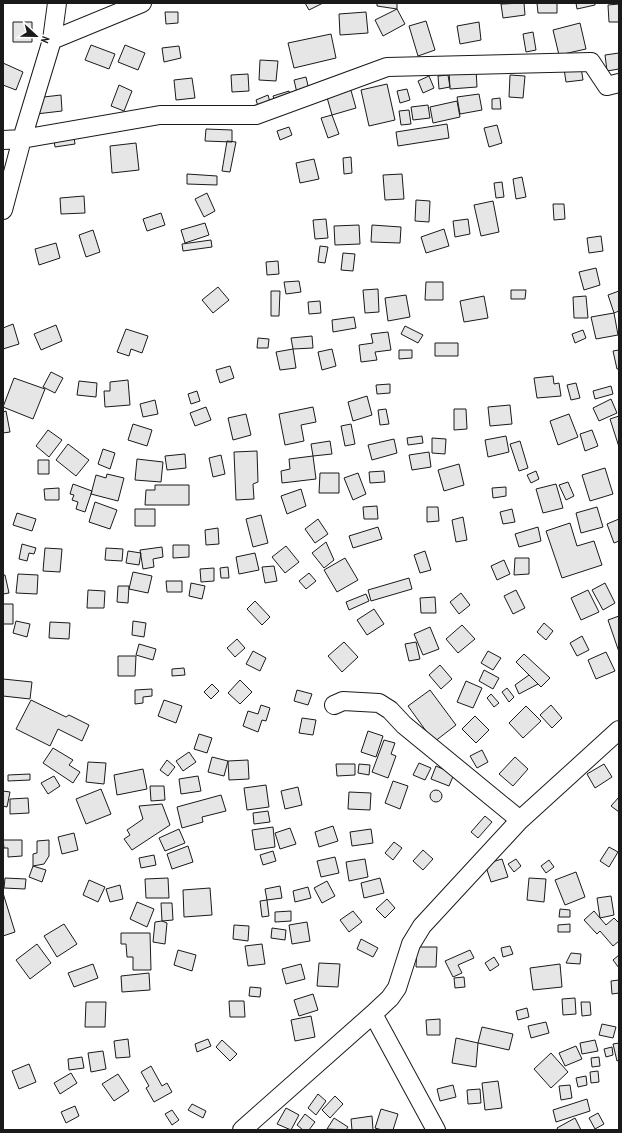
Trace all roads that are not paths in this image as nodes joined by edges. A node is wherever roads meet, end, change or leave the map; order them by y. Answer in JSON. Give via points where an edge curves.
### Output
{"nodes":[{"id":1,"x":57,"y":3,"type":"edge"},
{"id":2,"x":142,"y":3,"type":"edge"},
{"id":3,"x":52,"y":40,"type":"junction"},
{"id":4,"x":619,"y":83,"type":"edge"},
{"id":5,"x":22,"y":139,"type":"junction"},
{"id":6,"x":3,"y":140,"type":"edge"},
{"id":7,"x":3,"y":210,"type":"edge"},
{"id":8,"x":334,"y":705,"type":"dead end"},
{"id":9,"x":619,"y":730,"type":"edge"},
{"id":10,"x":520,"y":820,"type":"junction"},
{"id":11,"x":373,"y":1014,"type":"junction"},
{"id":12,"x":242,"y":1130,"type":"edge"},
{"id":13,"x":436,"y":1130,"type":"edge"}],
"edges":[{"from":1,"to":3,"type":"street"},
{"from":2,"to":3,"type":"street"},
{"from":3,"to":5,"type":"street"},
{"from":4,"to":5,"type":"street","via":[[607,86],[591,62],[387,67],[256,115],[160,115]]},
{"from":5,"to":6,"type":"street"},
{"from":5,"to":7,"type":"street"},
{"from":8,"to":10,"type":"street","via":[[343,701],[379,703]]},
{"from":9,"to":10,"type":"street"},
{"from":10,"to":11,"type":"street","via":[[422,926],[411,944],[397,988]]},
{"from":11,"to":12,"type":"street"},
{"from":11,"to":13,"type":"street"}]}
